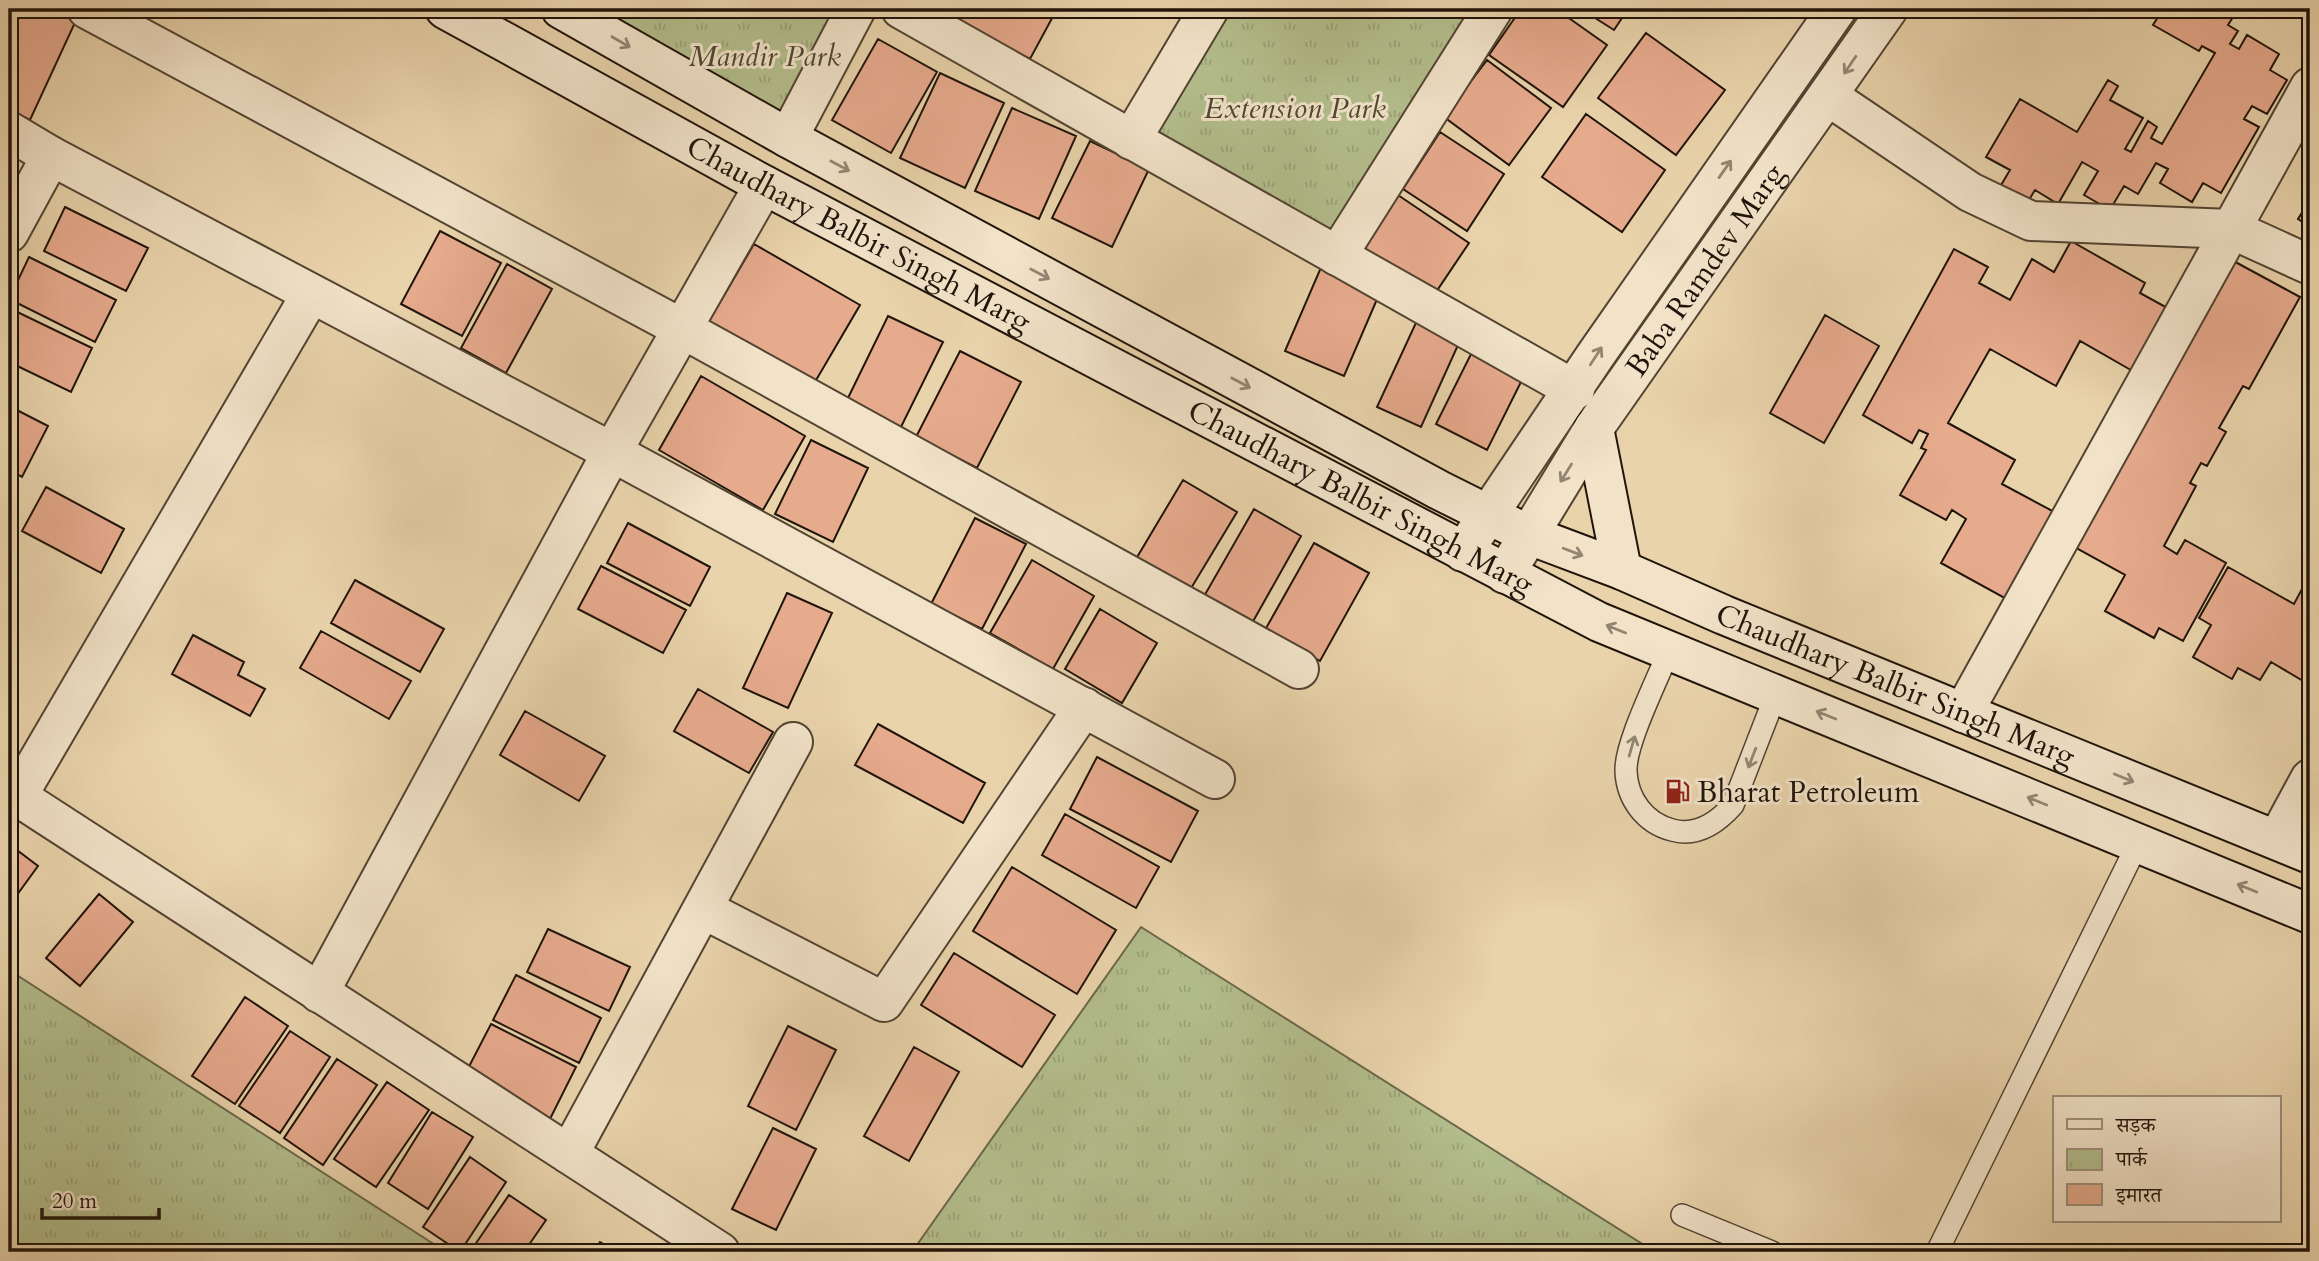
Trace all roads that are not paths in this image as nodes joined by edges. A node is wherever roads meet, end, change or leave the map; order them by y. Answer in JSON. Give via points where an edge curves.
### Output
{"nodes":[{"id":1,"x":86,"y":9,"type":"edge"},
{"id":2,"x":445,"y":9,"type":"edge"},
{"id":3,"x":561,"y":9,"type":"edge"},
{"id":4,"x":856,"y":9,"type":"edge"},
{"id":5,"x":901,"y":9,"type":"edge"},
{"id":6,"x":1209,"y":9,"type":"edge"},
{"id":7,"x":1493,"y":9,"type":"edge"},
{"id":8,"x":1837,"y":9,"type":"edge"},
{"id":9,"x":1888,"y":9,"type":"edge"},
{"id":10,"x":2310,"y":87,"type":"edge"},
{"id":11,"x":1828,"y":96,"type":"junction"},
{"id":12,"x":9,"y":131,"type":"edge"},
{"id":13,"x":788,"y":138,"type":"junction"},
{"id":14,"x":1131,"y":139,"type":"junction"},
{"id":15,"x":51,"y":156,"type":"junction"},
{"id":16,"x":764,"y":185,"type":"junction"},
{"id":17,"x":2231,"y":229,"type":"junction"},
{"id":18,"x":9,"y":233,"type":"edge"},
{"id":19,"x":1337,"y":256,"type":"junction"},
{"id":20,"x":2310,"y":265,"type":"edge"},
{"id":21,"x":311,"y":294,"type":"junction"},
{"id":22,"x":681,"y":328,"type":"junction"},
{"id":23,"x":1574,"y":390,"type":"junction"},
{"id":24,"x":1594,"y":428,"type":"junction"},
{"id":25,"x":612,"y":452,"type":"junction"},
{"id":26,"x":1489,"y":514,"type":"junction"},
{"id":27,"x":1529,"y":535,"type":"junction"},
{"id":28,"x":1463,"y":552,"type":"junction"},
{"id":29,"x":1622,"y":570,"type":"junction"},
{"id":30,"x":1505,"y":574,"type":"junction"},
{"id":31,"x":1669,"y":650,"type":"junction"},
{"id":32,"x":1299,"y":669,"type":"dead end"},
{"id":33,"x":1776,"y":694,"type":"junction"},
{"id":34,"x":1084,"y":707,"type":"junction"},
{"id":35,"x":1963,"y":713,"type":"junction"},
{"id":36,"x":793,"y":742,"type":"dead end"},
{"id":37,"x":1215,"y":779,"type":"dead end"},
{"id":38,"x":2310,"y":779,"type":"edge"},
{"id":39,"x":13,"y":794,"type":"edge"},
{"id":40,"x":2138,"y":843,"type":"junction"},
{"id":41,"x":2294,"y":847,"type":"edge"},
{"id":42,"x":703,"y":909,"type":"junction"},
{"id":43,"x":2310,"y":914,"type":"edge"},
{"id":44,"x":319,"y":993,"type":"junction"},
{"id":45,"x":569,"y":1154,"type":"junction"},
{"id":46,"x":1682,"y":1216,"type":"dead end"},
{"id":47,"x":720,"y":1252,"type":"edge"},
{"id":48,"x":1772,"y":1252,"type":"edge"},
{"id":49,"x":1937,"y":1252,"type":"edge"}],
"edges":[{"from":1,"to":22,"type":"street"},
{"from":2,"to":16,"type":"street","name":"Chaudhary Balbir Singh Marg"},
{"from":3,"to":13,"type":"street","name":"Chaudhary Balbir Singh Marg","one_way":true},
{"from":4,"to":13,"type":"street"},
{"from":5,"to":14,"type":"street"},
{"from":6,"to":14,"type":"street"},
{"from":7,"to":19,"type":"street"},
{"from":23,"to":8,"type":"street","name":"Baba Ramdev Marg","one_way":true},
{"from":9,"to":11,"type":"street","name":"Baba Ramdev Marg","one_way":true},
{"from":10,"to":17,"type":"street"},
{"from":11,"to":17,"type":"street","via":[[1970,192],[2031,221]]},
{"from":11,"to":24,"type":"street","name":"Baba Ramdev Marg"},
{"from":12,"to":15,"type":"street"},
{"from":13,"to":26,"type":"street","name":"Chaudhary Balbir Singh Marg","one_way":true},
{"from":14,"to":19,"type":"street"},
{"from":15,"to":18,"type":"street"},
{"from":15,"to":21,"type":"street"},
{"from":16,"to":22,"type":"street"},
{"from":16,"to":28,"type":"street","name":"Chaudhary Balbir Singh Marg"},
{"from":17,"to":20,"type":"street"},
{"from":17,"to":35,"type":"street"},
{"from":19,"to":23,"type":"street"},
{"from":21,"to":25,"type":"street"},
{"from":21,"to":39,"type":"street"},
{"from":22,"to":25,"type":"street"},
{"from":22,"to":32,"type":"street"},
{"from":23,"to":26,"type":"street","name":"Baba Ramdev Marg"},
{"from":24,"to":27,"type":"street","name":"Baba Ramdev Marg","one_way":true},
{"from":24,"to":29,"type":"street"},
{"from":25,"to":34,"type":"street"},
{"from":25,"to":44,"type":"street"},
{"from":26,"to":27,"type":"street","name":"Chaudhary Balbir Singh Marg"},
{"from":26,"to":28,"type":"street","name":"Baba Ramdev Marg"},
{"from":27,"to":29,"type":"street","name":"Chaudhary Balbir Singh Marg","one_way":true},
{"from":27,"to":30,"type":"street","name":"Baba Ramdev Marg"},
{"from":28,"to":30,"type":"street","name":"Chaudhary Balbir Singh Marg"},
{"from":29,"to":35,"type":"street","name":"Chaudhary Balbir Singh Marg"},
{"from":31,"to":30,"type":"street","name":"Chaudhary Balbir Singh Marg","one_way":true,"via":[[1599,622]]},
{"from":31,"to":33,"type":"street","name":"Chaudhary Balbir Singh Marg"},
{"from":33,"to":31,"type":"lane","one_way":true,"via":[[1733,805],[1709,826],[1692,832],[1672,830],[1652,821],[1637,806],[1626,769],[1634,735]]},
{"from":40,"to":33,"type":"street","name":"Chaudhary Balbir Singh Marg","one_way":true},
{"from":34,"to":37,"type":"street"},
{"from":34,"to":42,"type":"street","via":[[884,1002]]},
{"from":35,"to":41,"type":"street","name":"Chaudhary Balbir Singh Marg","one_way":true},
{"from":36,"to":42,"type":"street"},
{"from":38,"to":41,"type":"street"},
{"from":39,"to":44,"type":"street"},
{"from":43,"to":40,"type":"street","name":"Chaudhary Balbir Singh Marg","one_way":true},
{"from":40,"to":49,"type":"lane"},
{"from":42,"to":45,"type":"street"},
{"from":44,"to":45,"type":"street"},
{"from":45,"to":47,"type":"street"},
{"from":46,"to":48,"type":"lane"}]}
